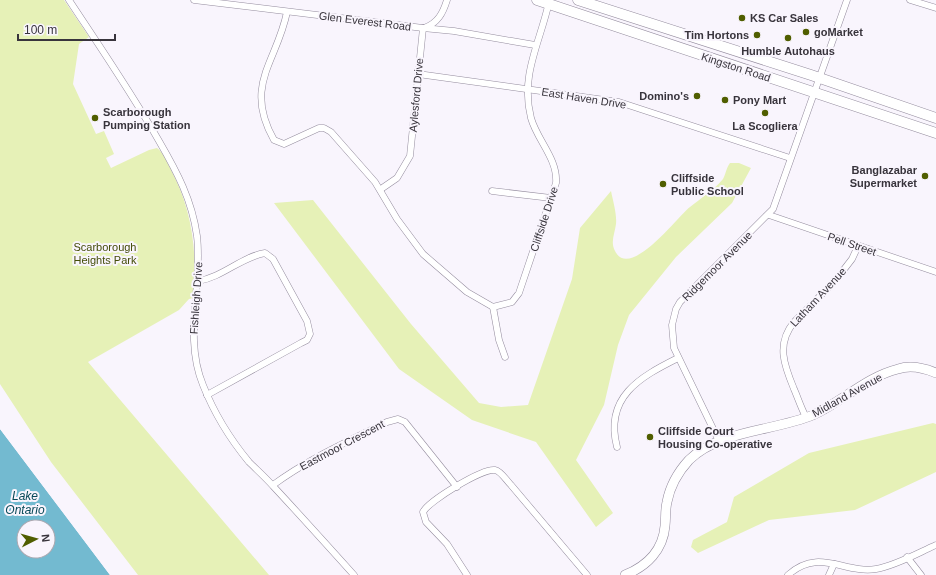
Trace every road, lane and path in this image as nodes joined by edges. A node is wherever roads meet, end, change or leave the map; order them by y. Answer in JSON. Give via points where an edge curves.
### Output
{"nodes":[{"id":1,"x":69,"y":0,"type":"edge"},
{"id":2,"x":194,"y":0,"type":"edge"},
{"id":3,"x":447,"y":0,"type":"edge"},
{"id":4,"x":537,"y":0,"type":"edge"},
{"id":5,"x":578,"y":0,"type":"edge"},
{"id":6,"x":847,"y":0,"type":"edge"},
{"id":7,"x":910,"y":0,"type":"edge"},
{"id":8,"x":549,"y":2,"type":"edge"},
{"id":9,"x":936,"y":8,"type":"edge"},
{"id":10,"x":287,"y":12,"type":"junction"},
{"id":11,"x":423,"y":28,"type":"junction"},
{"id":12,"x":535,"y":45,"type":"junction"},
{"id":13,"x":418,"y":74,"type":"junction"},
{"id":14,"x":819,"y":78,"type":"junction"},
{"id":15,"x":528,"y":91,"type":"junction"},
{"id":16,"x":814,"y":92,"type":"junction"},
{"id":17,"x":936,"y":118,"type":"edge"},
{"id":18,"x":936,"y":133,"type":"edge"},
{"id":19,"x":790,"y":158,"type":"junction"},
{"id":20,"x":380,"y":189,"type":"junction"},
{"id":21,"x":492,"y":191,"type":"dead end"},
{"id":22,"x":551,"y":198,"type":"junction"},
{"id":23,"x":769,"y":215,"type":"junction"},
{"id":24,"x":858,"y":246,"type":"junction"},
{"id":25,"x":936,"y":272,"type":"edge"},
{"id":26,"x":198,"y":281,"type":"junction"},
{"id":27,"x":493,"y":307,"type":"junction"},
{"id":28,"x":505,"y":358,"type":"dead end"},
{"id":29,"x":678,"y":358,"type":"junction"},
{"id":30,"x":936,"y":373,"type":"edge"},
{"id":31,"x":207,"y":395,"type":"junction"},
{"id":32,"x":806,"y":418,"type":"junction"},
{"id":33,"x":719,"y":442,"type":"junction"},
{"id":34,"x":617,"y":447,"type":"dead end"},
{"id":35,"x":273,"y":485,"type":"junction"},
{"id":36,"x":457,"y":487,"type":"junction"},
{"id":37,"x":936,"y":545,"type":"edge"},
{"id":38,"x":907,"y":557,"type":"junction"},
{"id":39,"x":834,"y":564,"type":"junction"},
{"id":40,"x":354,"y":575,"type":"edge"},
{"id":41,"x":467,"y":575,"type":"edge"},
{"id":42,"x":588,"y":575,"type":"edge"},
{"id":43,"x":625,"y":575,"type":"edge"},
{"id":44,"x":788,"y":575,"type":"edge"},
{"id":45,"x":829,"y":575,"type":"edge"},
{"id":46,"x":921,"y":575,"type":"edge"}],
"edges":[{"from":1,"to":26,"type":"street","name":"Fishleigh Drive","via":[[134,97],[183,184],[196,230]]},
{"from":2,"to":10,"type":"street","name":"Glen Everest Road"},
{"from":3,"to":11,"type":"street","via":[[439,18]]},
{"from":4,"to":8,"type":"main road","name":"Kingston Road"},
{"from":5,"to":14,"type":"main road","name":"Kingston Road"},
{"from":6,"to":14,"type":"street","name":"Ridgemoor Avenue"},
{"from":7,"to":9,"type":"street"},
{"from":8,"to":12,"type":"street","name":"Cliffside Drive"},
{"from":8,"to":16,"type":"main road","name":"Kingston Road"},
{"from":10,"to":11,"type":"street","name":"Glen Everest Road"},
{"from":10,"to":20,"type":"street","via":[[260,94],[263,116],[274,140],[284,144],[324,128],[331,132]]},
{"from":11,"to":12,"type":"street","name":"Glen Everest Road"},
{"from":11,"to":13,"type":"street","name":"Aylesford Drive"},
{"from":12,"to":15,"type":"street","name":"Cliffside Drive"},
{"from":13,"to":15,"type":"street","name":"East Haven Drive"},
{"from":13,"to":20,"type":"street","name":"Aylesford Drive","via":[[410,156],[397,178]]},
{"from":14,"to":16,"type":"street","name":"Ridgemoor Avenue"},
{"from":14,"to":17,"type":"main road","name":"Kingston Road"},
{"from":15,"to":19,"type":"street","name":"East Haven Drive","via":[[619,102]]},
{"from":15,"to":22,"type":"street","name":"Cliffside Drive","via":[[537,134],[555,170],[556,182]]},
{"from":16,"to":18,"type":"main road","name":"Kingston Road"},
{"from":16,"to":19,"type":"street","name":"Ridgemoor Avenue"},
{"from":19,"to":23,"type":"street","name":"Ridgemoor Avenue","via":[[776,203]]},
{"from":20,"to":27,"type":"street","via":[[397,219],[423,254],[463,289]]},
{"from":21,"to":22,"type":"street"},
{"from":22,"to":27,"type":"street","name":"Cliffside Drive","via":[[519,293],[512,302]]},
{"from":23,"to":24,"type":"street","name":"Pell Street"},
{"from":23,"to":29,"type":"street","name":"Ridgemoor Avenue","via":[[690,292],[676,309],[672,338]]},
{"from":24,"to":25,"type":"street","name":"Pell Street"},
{"from":24,"to":32,"type":"street","name":"Latham Avenue","via":[[846,269],[794,322],[784,339],[783,359]]},
{"from":26,"to":31,"type":"street","name":"Fishleigh Drive","via":[[194,351]]},
{"from":26,"to":31,"type":"street","via":[[209,280],[265,253],[273,259],[307,321],[310,334],[307,340]]},
{"from":27,"to":28,"type":"street"},
{"from":29,"to":33,"type":"street","name":"Ridgemoor Avenue"},
{"from":29,"to":34,"type":"street","via":[[644,376],[622,399],[614,423]]},
{"from":30,"to":32,"type":"street","name":"Midland Avenue","via":[[914,367],[893,370]]},
{"from":31,"to":35,"type":"street","name":"Fishleigh Drive","via":[[232,439]]},
{"from":32,"to":33,"type":"street","name":"Midland Avenue"},
{"from":33,"to":43,"type":"street","name":"Midland Avenue","via":[[700,452],[680,470],[669,494],[660,545],[642,567]]},
{"from":35,"to":36,"type":"street","name":"Eastmoor Crescent","via":[[319,456],[398,419],[405,422]]},
{"from":35,"to":40,"type":"street","name":"Fishleigh Drive"},
{"from":36,"to":41,"type":"street","via":[[429,505],[423,516]]},
{"from":36,"to":42,"type":"street","via":[[485,472],[494,470],[500,473]]},
{"from":37,"to":38,"type":"street"},
{"from":38,"to":39,"type":"street","via":[[877,569]]},
{"from":38,"to":46,"type":"street"},
{"from":39,"to":44,"type":"street","via":[[811,563]]},
{"from":39,"to":45,"type":"street"}]}
